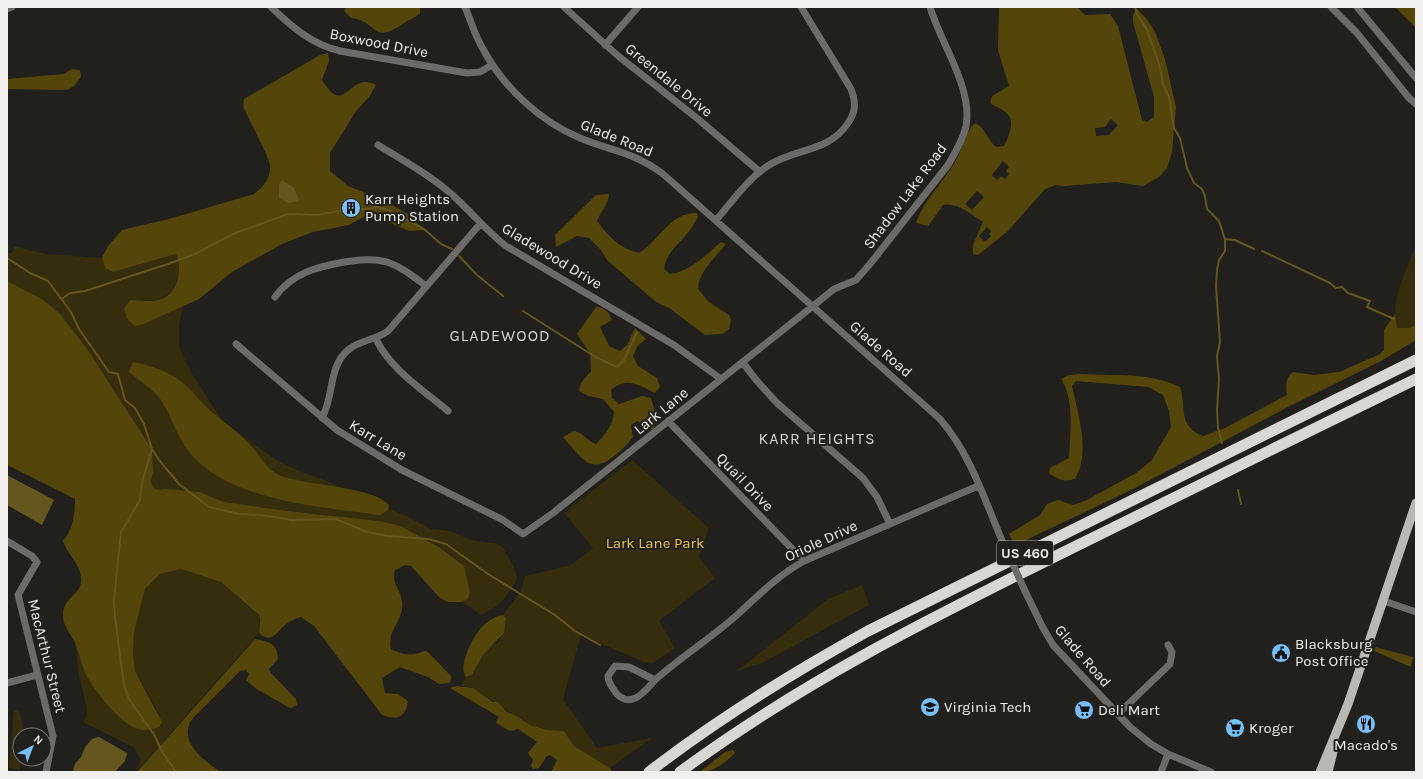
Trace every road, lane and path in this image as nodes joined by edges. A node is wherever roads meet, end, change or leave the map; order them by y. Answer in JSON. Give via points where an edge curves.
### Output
{"nodes":[{"id":1,"x":12,"y":7,"type":"edge"},
{"id":2,"x":271,"y":7,"type":"edge"},
{"id":3,"x":465,"y":7,"type":"edge"},
{"id":4,"x":564,"y":7,"type":"edge"},
{"id":5,"x":638,"y":7,"type":"edge"},
{"id":6,"x":801,"y":7,"type":"edge"},
{"id":7,"x":930,"y":7,"type":"edge"},
{"id":8,"x":1331,"y":7,"type":"edge"},
{"id":9,"x":1357,"y":7,"type":"edge"},
{"id":10,"x":7,"y":9,"type":"edge"},
{"id":11,"x":605,"y":45,"type":"junction"},
{"id":12,"x":492,"y":65,"type":"junction"},
{"id":13,"x":1416,"y":78,"type":"edge"},
{"id":14,"x":1416,"y":104,"type":"edge"},
{"id":15,"x":378,"y":145,"type":"dead end"},
{"id":16,"x":760,"y":172,"type":"junction"},
{"id":17,"x":716,"y":220,"type":"junction"},
{"id":18,"x":480,"y":224,"type":"junction"},
{"id":19,"x":426,"y":286,"type":"junction"},
{"id":20,"x":275,"y":297,"type":"dead end"},
{"id":21,"x":813,"y":306,"type":"junction"},
{"id":22,"x":376,"y":339,"type":"junction"},
{"id":23,"x":236,"y":344,"type":"dead end"},
{"id":24,"x":1416,"y":360,"type":"edge"},
{"id":25,"x":743,"y":363,"type":"junction"},
{"id":26,"x":721,"y":379,"type":"junction"},
{"id":27,"x":1416,"y":379,"type":"edge"},
{"id":28,"x":448,"y":411,"type":"dead end"},
{"id":29,"x":322,"y":418,"type":"junction"},
{"id":30,"x":668,"y":421,"type":"junction"},
{"id":31,"x":978,"y":486,"type":"junction"},
{"id":32,"x":1416,"y":503,"type":"edge"},
{"id":33,"x":890,"y":524,"type":"junction"},
{"id":34,"x":523,"y":534,"type":"joint"},
{"id":35,"x":7,"y":541,"type":"edge"},
{"id":36,"x":804,"y":561,"type":"junction"},
{"id":37,"x":1384,"y":601,"type":"junction"},
{"id":38,"x":1416,"y":612,"type":"edge"},
{"id":39,"x":1168,"y":645,"type":"dead end"},
{"id":40,"x":37,"y":675,"type":"junction"},
{"id":41,"x":655,"y":680,"type":"junction"},
{"id":42,"x":7,"y":683,"type":"edge"},
{"id":43,"x":1118,"y":714,"type":"junction"},
{"id":44,"x":1337,"y":734,"type":"junction"},
{"id":45,"x":1168,"y":754,"type":"junction"},
{"id":46,"x":46,"y":772,"type":"edge"},
{"id":47,"x":649,"y":772,"type":"edge"},
{"id":48,"x":680,"y":772,"type":"edge"},
{"id":49,"x":1161,"y":772,"type":"edge"},
{"id":50,"x":1211,"y":772,"type":"edge"},
{"id":51,"x":1320,"y":772,"type":"edge"},
{"id":52,"x":1328,"y":772,"type":"edge"}],
"edges":[{"from":1,"to":10,"type":"street"},
{"from":2,"to":12,"type":"street","name":"Boxwood Drive","via":[[303,36],[340,51],[467,73],[480,72]]},
{"from":3,"to":12,"type":"street","name":"Glade Road","via":[[479,42]]},
{"from":4,"to":11,"type":"street","name":"Greendale Drive"},
{"from":5,"to":11,"type":"street"},
{"from":6,"to":16,"type":"street","via":[[849,85],[855,99],[855,109],[846,127],[831,141],[779,160]]},
{"from":7,"to":21,"type":"street","name":"Shadow Lake Road","via":[[963,90],[967,108],[966,127],[958,149],[856,280],[834,289]]},
{"from":8,"to":14,"type":"street","via":[[1357,33]]},
{"from":9,"to":13,"type":"street"},
{"from":11,"to":16,"type":"street","name":"Greendale Drive"},
{"from":12,"to":17,"type":"street","name":"Glade Road","via":[[511,88],[552,124],[580,138],[648,163]]},
{"from":15,"to":18,"type":"street","name":"Gladewood Drive","via":[[434,180]]},
{"from":16,"to":17,"type":"street"},
{"from":17,"to":21,"type":"street","name":"Glade Road"},
{"from":18,"to":19,"type":"street"},
{"from":18,"to":26,"type":"street","name":"Gladewood Drive","via":[[506,246],[674,345]]},
{"from":19,"to":20,"type":"street","via":[[397,266],[365,259],[321,266],[307,271],[291,281]]},
{"from":19,"to":22,"type":"street","via":[[388,331]]},
{"from":21,"to":25,"type":"street","name":"Lark Lane"},
{"from":21,"to":31,"type":"street","name":"Glade Road","via":[[940,419],[962,447]]},
{"from":22,"to":28,"type":"street","via":[[393,364]]},
{"from":22,"to":29,"type":"street","via":[[356,345],[342,356],[335,371],[330,400]]},
{"from":23,"to":29,"type":"street","name":"Karr Lane"},
{"from":24,"to":47,"type":"highway","number":"US 460","via":[[868,631],[752,700]]},
{"from":25,"to":26,"type":"street","name":"Lark Lane"},
{"from":25,"to":33,"type":"street","via":[[777,403],[866,482],[877,497]]},
{"from":26,"to":30,"type":"street","name":"Lark Lane"},
{"from":27,"to":48,"type":"highway","number":"US 460","via":[[884,643],[780,703]]},
{"from":29,"to":34,"type":"street","name":"Karr Lane","via":[[402,470],[503,520]]},
{"from":30,"to":34,"type":"street","name":"Lark Lane","via":[[559,509]]},
{"from":30,"to":36,"type":"street","name":"Quail Drive"},
{"from":31,"to":33,"type":"street","name":"Oriole Drive"},
{"from":31,"to":43,"type":"street","name":"Glade Road","bridge":true,"via":[[1037,617],[1053,645]]},
{"from":32,"to":37,"type":"main road"},
{"from":33,"to":36,"type":"street","name":"Oriole Drive"},
{"from":35,"to":40,"type":"street","name":"MacArthur Street","via":[[32,556],[36,562],[18,595]]},
{"from":36,"to":41,"type":"street","name":"Oriole Drive","via":[[768,584],[736,615]]},
{"from":37,"to":38,"type":"street"},
{"from":37,"to":44,"type":"main road"},
{"from":39,"to":43,"type":"street","via":[[1172,652],[1170,664]]},
{"from":40,"to":42,"type":"street"},
{"from":40,"to":46,"type":"street","name":"MacArthur Street","via":[[53,736]]},
{"from":41,"to":41,"type":"street","name":"Oriole Drive","via":[[624,666],[612,668],[608,679],[619,696],[629,700],[644,692]]},
{"from":43,"to":45,"type":"street","name":"Glade Road","via":[[1141,737]]},
{"from":44,"to":51,"type":"main road"},
{"from":44,"to":52,"type":"main road"},
{"from":45,"to":49,"type":"street"},
{"from":45,"to":50,"type":"street","name":"Glade Road"}]}
